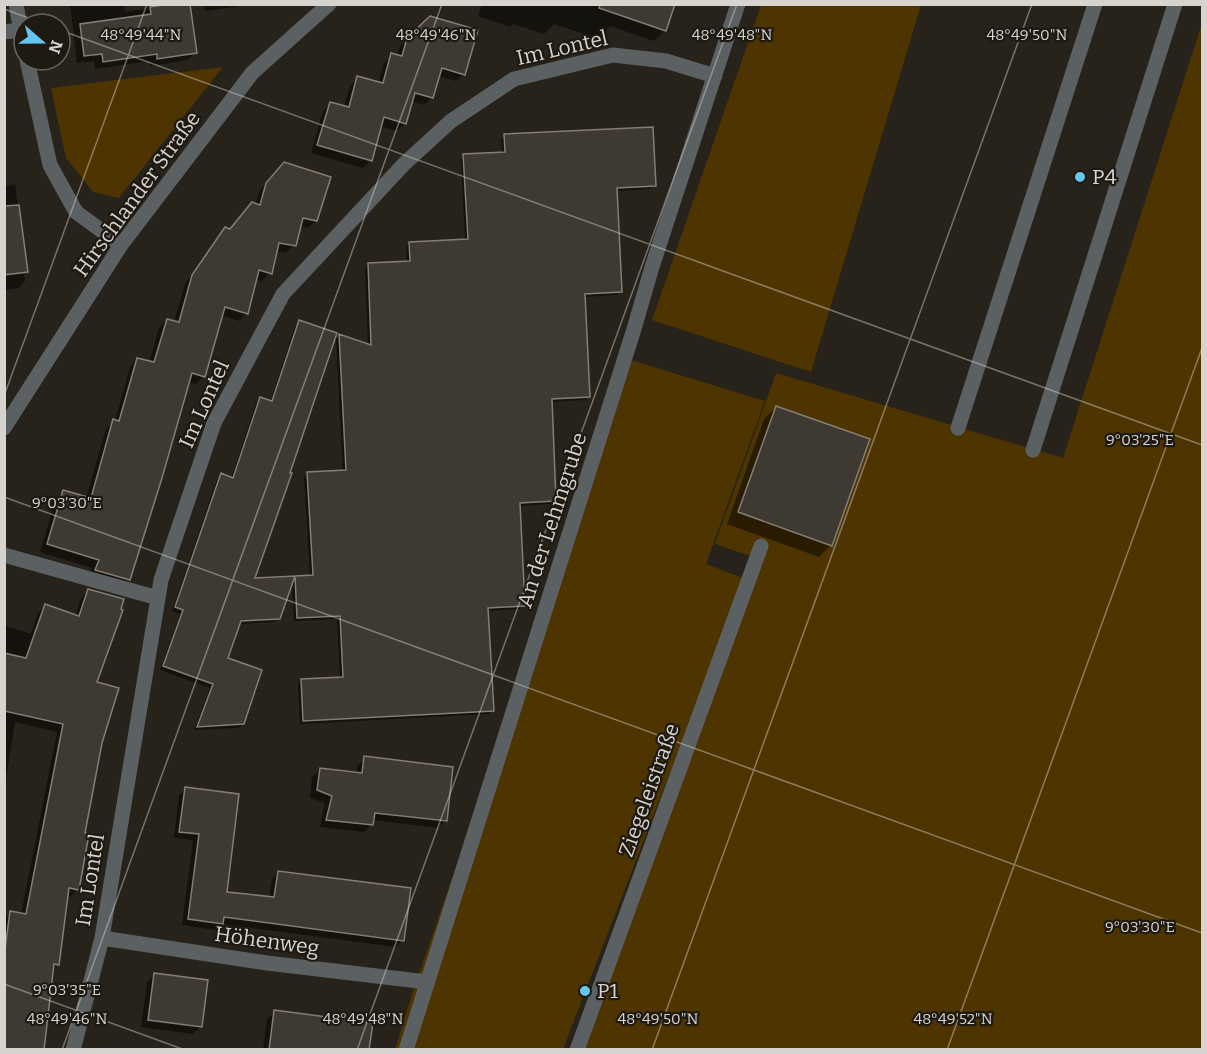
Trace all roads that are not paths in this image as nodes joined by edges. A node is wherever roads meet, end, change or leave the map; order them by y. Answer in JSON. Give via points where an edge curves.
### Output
{"nodes":[{"id":1,"x":329,"y":4,"type":"edge"},
{"id":2,"x":738,"y":4,"type":"edge"},
{"id":3,"x":1095,"y":4,"type":"edge"},
{"id":4,"x":1175,"y":4,"type":"edge"},
{"id":5,"x":30,"y":72,"type":"edge"},
{"id":6,"x":715,"y":76,"type":"junction"},
{"id":7,"x":121,"y":245,"type":"junction"},
{"id":8,"x":958,"y":428,"type":"dead end"},
{"id":9,"x":4,"y":429,"type":"edge"},
{"id":10,"x":1033,"y":450,"type":"dead end"},
{"id":11,"x":761,"y":546,"type":"dead end"},
{"id":12,"x":4,"y":555,"type":"edge"},
{"id":13,"x":158,"y":598,"type":"junction"},
{"id":14,"x":102,"y":939,"type":"junction"},
{"id":15,"x":427,"y":982,"type":"junction"},
{"id":16,"x":73,"y":1050,"type":"edge"},
{"id":17,"x":406,"y":1050,"type":"edge"},
{"id":18,"x":577,"y":1050,"type":"edge"}],
"edges":[{"from":1,"to":7,"type":"street","name":"Hirschlander Straße","via":[[252,73]]},
{"from":2,"to":6,"type":"street","name":"An der Lehmgrube"},
{"from":3,"to":8,"type":"street"},
{"from":4,"to":10,"type":"street"},
{"from":5,"to":7,"type":"street","via":[[50,165],[76,212]]},
{"from":6,"to":13,"type":"street","name":"Im Lontel","via":[[666,61],[613,55],[514,79],[451,121],[404,164],[283,294],[214,423]]},
{"from":6,"to":15,"type":"street","name":"An der Lehmgrube"},
{"from":7,"to":9,"type":"street","name":"Hirschlander Straße"},
{"from":11,"to":18,"type":"street","name":"Ziegeleistraße"},
{"from":12,"to":13,"type":"street"},
{"from":13,"to":14,"type":"street","name":"Im Lontel"},
{"from":14,"to":15,"type":"street","name":"Höhenweg"},
{"from":14,"to":16,"type":"street","name":"Im Lontel"},
{"from":15,"to":17,"type":"street","name":"An der Lehmgrube"}]}
